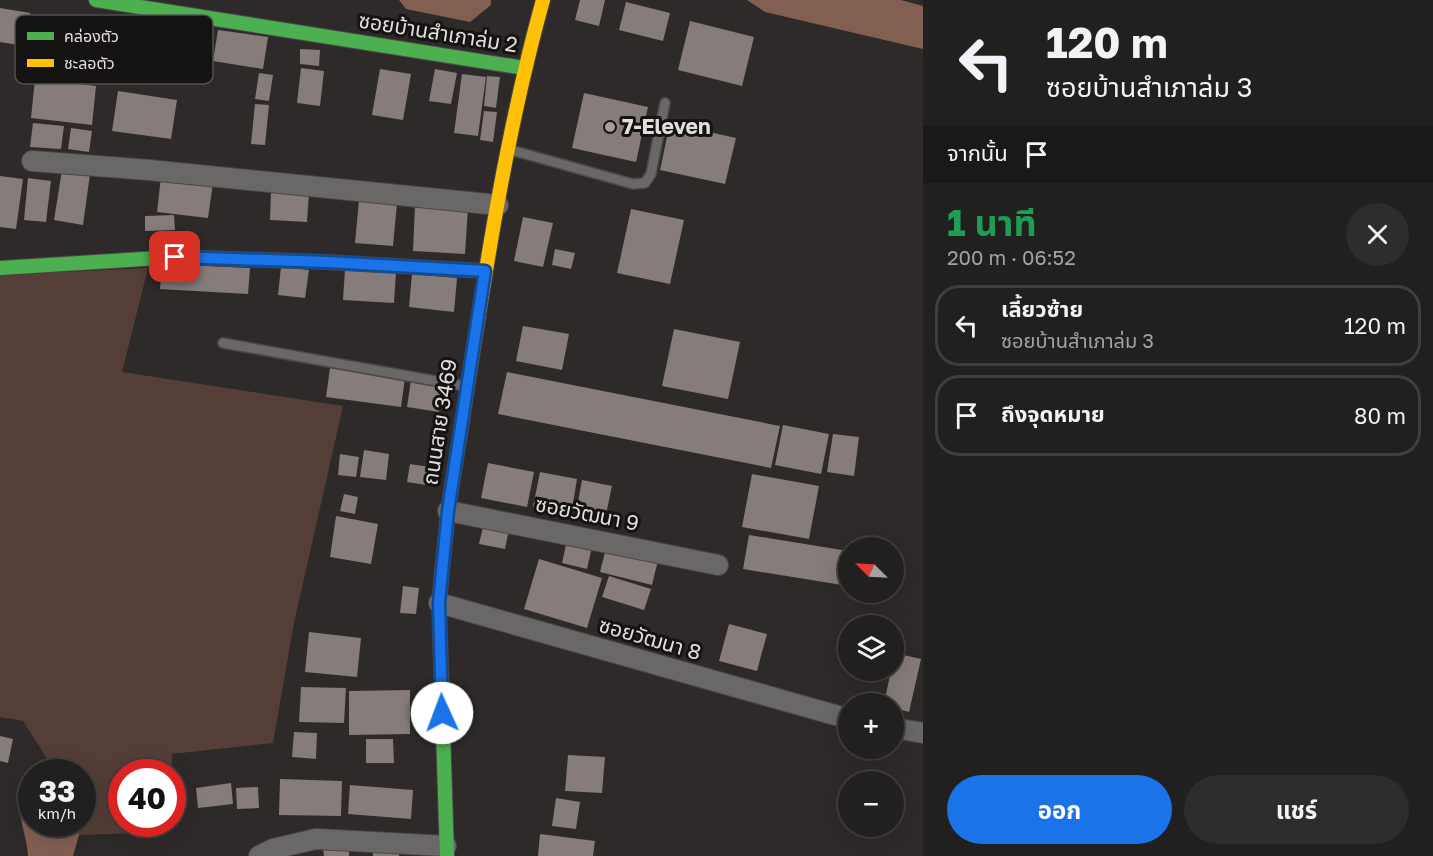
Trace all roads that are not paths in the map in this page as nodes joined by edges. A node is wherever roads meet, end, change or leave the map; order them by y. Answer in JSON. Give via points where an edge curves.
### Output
{"nodes":[{"id":1,"x":96,"y":0,"type":"edge"},
{"id":2,"x":543,"y":0,"type":"edge"},
{"id":3,"x":191,"y":15,"type":"edge"},
{"id":4,"x":213,"y":19,"type":"edge"},
{"id":5,"x":525,"y":68,"type":"junction"},
{"id":6,"x":665,"y":103,"type":"dead end"},
{"id":7,"x":509,"y":149,"type":"junction"},
{"id":8,"x":32,"y":161,"type":"dead end"},
{"id":9,"x":498,"y":205,"type":"junction"},
{"id":10,"x":0,"y":268,"type":"edge"},
{"id":11,"x":485,"y":271,"type":"junction"},
{"id":12,"x":223,"y":343,"type":"dead end"},
{"id":13,"x":466,"y":386,"type":"junction"},
{"id":14,"x":448,"y":511,"type":"junction"},
{"id":15,"x":718,"y":565,"type":"dead end"},
{"id":16,"x":439,"y":603,"type":"junction"},
{"id":17,"x":838,"y":717,"type":"edge"},
{"id":18,"x":904,"y":730,"type":"edge"},
{"id":19,"x":923,"y":734,"type":"edge"},
{"id":20,"x":447,"y":851,"type":"edge"},
{"id":21,"x":259,"y":856,"type":"edge"}],
"edges":[{"from":1,"to":3,"type":"street","name":"ซอยบ้านสำเภาล่ม 2"},
{"from":2,"to":5,"type":"street","name":"ถนนสาย 3469"},
{"from":4,"to":5,"type":"street","name":"ซอยบ้านสำเภาล่ม 2"},
{"from":5,"to":7,"type":"street","name":"ถนนสาย 3469"},
{"from":6,"to":7,"type":"lane","via":[[651,174],[645,183],[633,184]]},
{"from":7,"to":9,"type":"street","name":"ถนนสาย 3469"},
{"from":8,"to":9,"type":"street"},
{"from":9,"to":11,"type":"street","name":"ถนนสาย 3469"},
{"from":10,"to":11,"type":"street","via":[[175,257]]},
{"from":11,"to":13,"type":"street","name":"ถนนสาย 3469"},
{"from":12,"to":13,"type":"lane"},
{"from":13,"to":14,"type":"street","name":"ถนนสาย 3469"},
{"from":14,"to":15,"type":"street","name":"ซอยวัฒนา 9"},
{"from":14,"to":16,"type":"street","name":"ถนนสาย 3469"},
{"from":16,"to":17,"type":"street","name":"ซอยวัฒนา 8"},
{"from":16,"to":20,"type":"street","name":"ถนนสาย 3469"},
{"from":18,"to":19,"type":"street"},
{"from":20,"to":21,"type":"street","via":[[316,839]]}]}
